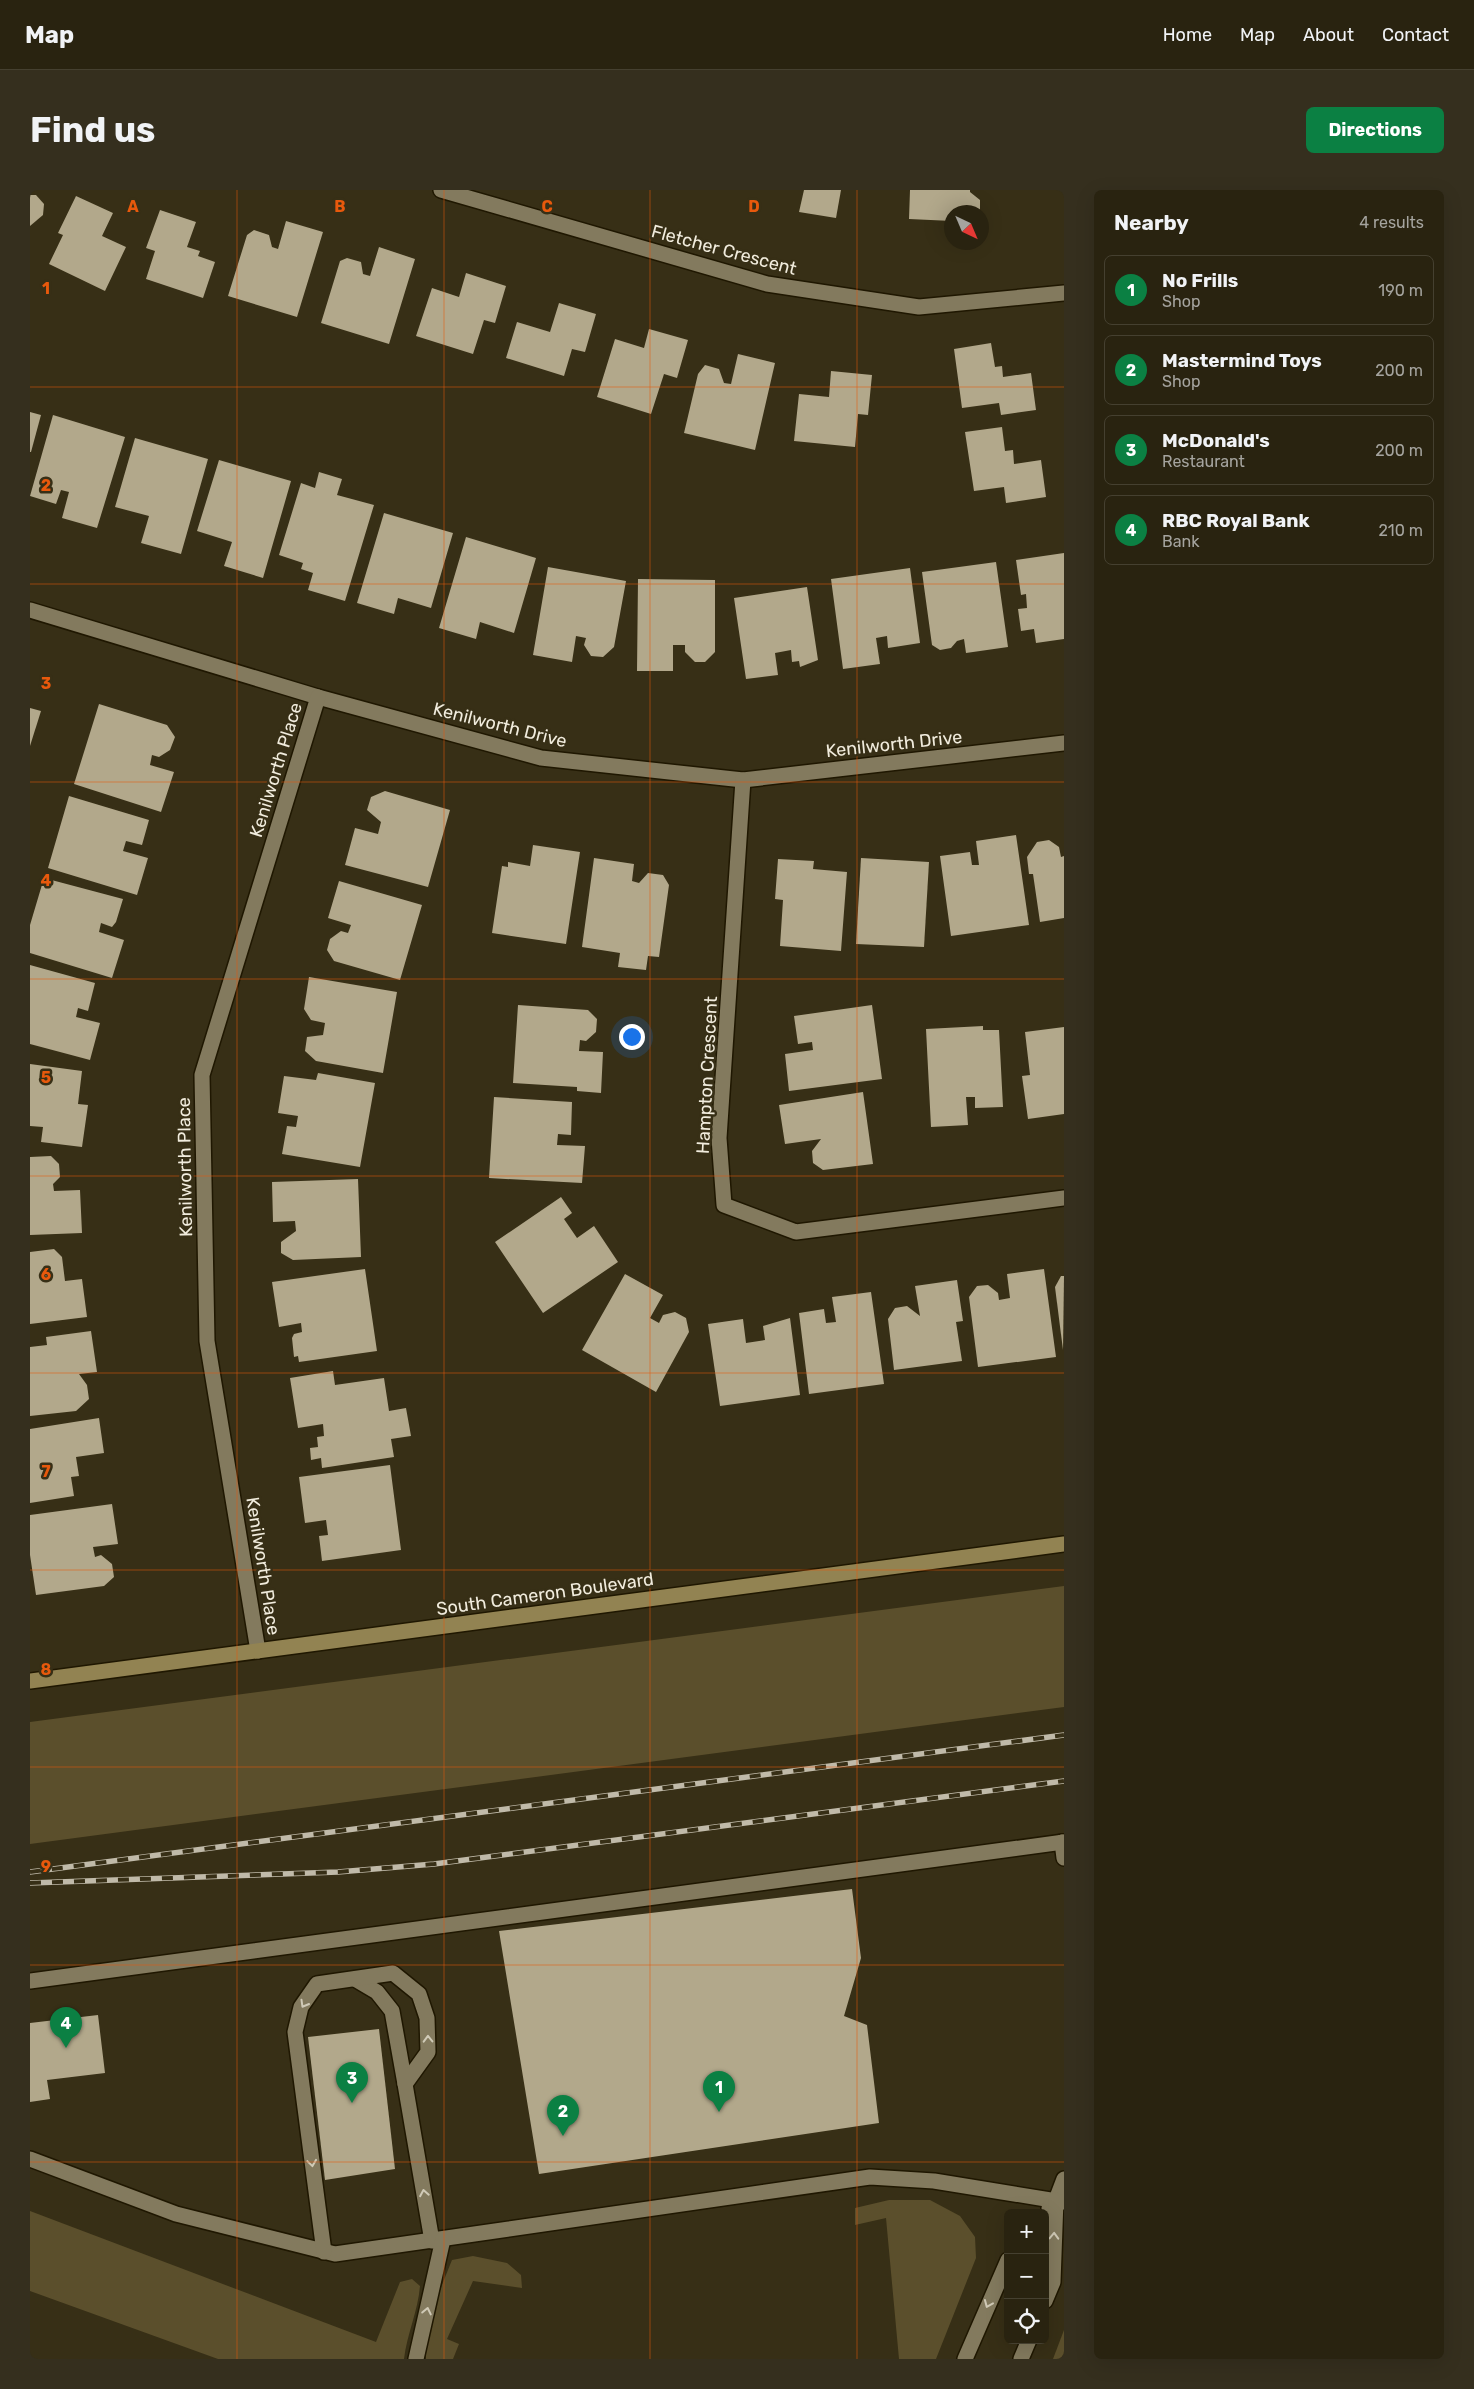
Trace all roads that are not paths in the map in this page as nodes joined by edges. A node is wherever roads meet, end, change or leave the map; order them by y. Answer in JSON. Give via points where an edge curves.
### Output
{"nodes":[{"id":1,"x":441,"y":190,"type":"edge"},
{"id":2,"x":1064,"y":293,"type":"edge"},
{"id":3,"x":30,"y":610,"type":"edge"},
{"id":4,"x":318,"y":697,"type":"junction"},
{"id":5,"x":1064,"y":743,"type":"edge"},
{"id":6,"x":743,"y":780,"type":"junction"},
{"id":7,"x":1064,"y":1198,"type":"edge"},
{"id":8,"x":1064,"y":1544,"type":"edge"},
{"id":9,"x":258,"y":1650,"type":"junction"},
{"id":10,"x":30,"y":1681,"type":"edge"},
{"id":11,"x":1063,"y":1842,"type":"edge"},
{"id":12,"x":1064,"y":1858,"type":"edge"},
{"id":13,"x":355,"y":1979,"type":"junction"},
{"id":14,"x":30,"y":1981,"type":"edge"},
{"id":15,"x":405,"y":2084,"type":"junction"},
{"id":16,"x":30,"y":2159,"type":"edge"},
{"id":17,"x":1064,"y":2179,"type":"edge"},
{"id":18,"x":1060,"y":2201,"type":"edge"},
{"id":19,"x":1049,"y":2210,"type":"edge"},
{"id":20,"x":437,"y":2240,"type":"junction"},
{"id":21,"x":324,"y":2252,"type":"junction"},
{"id":22,"x":1004,"y":2269,"type":"edge"},
{"id":23,"x":1046,"y":2299,"type":"edge"},
{"id":24,"x":1027,"y":2344,"type":"edge"},
{"id":25,"x":416,"y":2359,"type":"edge"},
{"id":26,"x":965,"y":2359,"type":"edge"},
{"id":27,"x":1021,"y":2359,"type":"edge"}],
"edges":[{"from":1,"to":2,"type":"street","name":"Fletcher Crescent","via":[[767,284],[919,307]]},
{"from":3,"to":4,"type":"street","name":"Kenilworth Drive"},
{"from":4,"to":6,"type":"street","name":"Kenilworth Drive","via":[[541,758]]},
{"from":4,"to":9,"type":"street","name":"Kenilworth Place","via":[[202,1075],[208,1341]]},
{"from":5,"to":6,"type":"street","name":"Kenilworth Drive"},
{"from":6,"to":7,"type":"street","name":"Hampton Crescent","via":[[719,1138],[724,1206],[796,1232]]},
{"from":8,"to":9,"type":"street","name":"South Cameron Boulevard"},
{"from":9,"to":10,"type":"street","name":"South Cameron Boulevard"},
{"from":11,"to":12,"type":"street"},
{"from":11,"to":14,"type":"street"},
{"from":13,"to":15,"type":"street","via":[[377,1992],[392,2011]]},
{"from":15,"to":13,"type":"street","one_way":true,"via":[[428,2052],[428,2018],[419,1994],[393,1973]]},
{"from":13,"to":21,"type":"street","one_way":true,"via":[[317,1984],[301,2007],[294,2032]]},
{"from":20,"to":15,"type":"street","one_way":true},
{"from":16,"to":21,"type":"street","via":[[176,2214]]},
{"from":17,"to":18,"type":"street"},
{"from":18,"to":19,"type":"street"},
{"from":18,"to":20,"type":"street","via":[[934,2181],[870,2177]]},
{"from":23,"to":18,"type":"street","one_way":true,"via":[[1053,2282]]},
{"from":20,"to":21,"type":"street","via":[[336,2254]]},
{"from":25,"to":20,"type":"street","one_way":true},
{"from":22,"to":26,"type":"street","one_way":true},
{"from":24,"to":27,"type":"street"}]}
